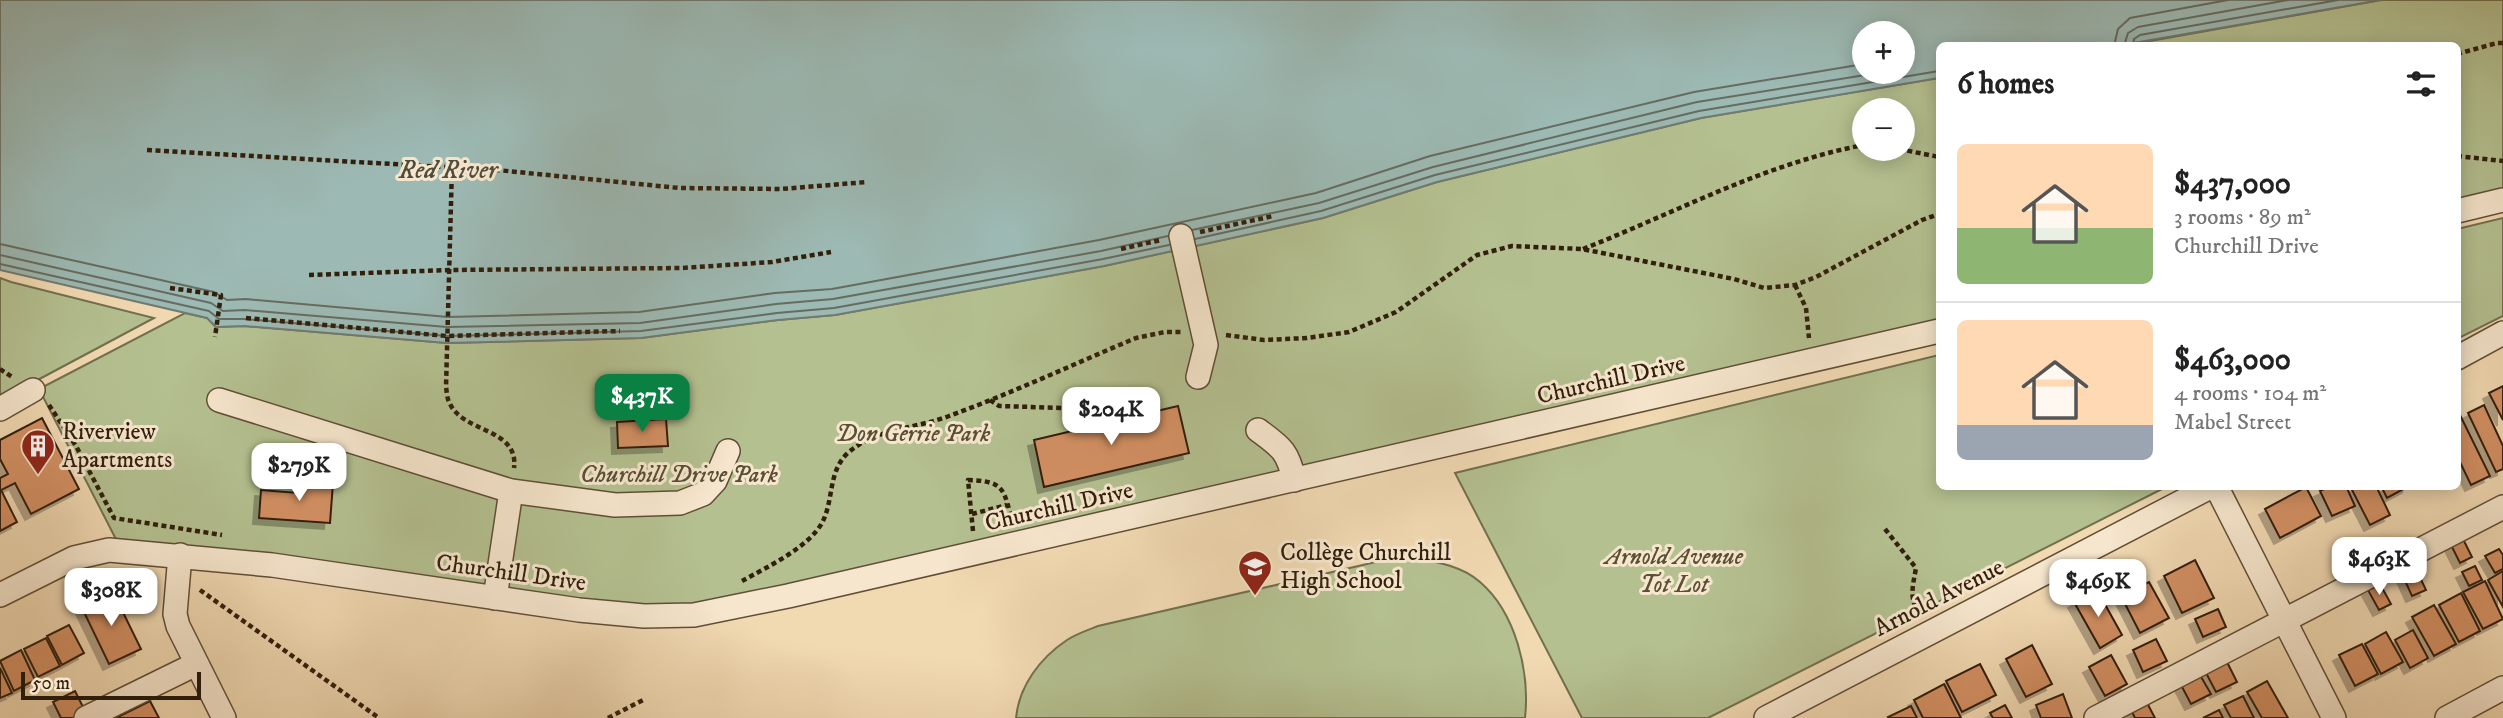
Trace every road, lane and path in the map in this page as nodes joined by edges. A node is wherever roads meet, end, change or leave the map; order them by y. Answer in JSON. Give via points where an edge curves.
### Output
{"nodes":[{"id":1,"x":2503,"y":43,"type":"edge"},
{"id":2,"x":2461,"y":53,"type":"edge"},
{"id":3,"x":1852,"y":148,"type":"edge"},
{"id":4,"x":147,"y":150,"type":"dead end"},
{"id":5,"x":1915,"y":152,"type":"edge"},
{"id":6,"x":1936,"y":155,"type":"edge"},
{"id":7,"x":2461,"y":156,"type":"edge"},
{"id":8,"x":2503,"y":161,"type":"edge"},
{"id":9,"x":452,"y":167,"type":"junction"},
{"id":10,"x":867,"y":183,"type":"dead end"},
{"id":11,"x":2503,"y":200,"type":"edge"},
{"id":12,"x":2461,"y":210,"type":"edge"},
{"id":13,"x":1936,"y":215,"type":"edge"},
{"id":14,"x":1181,"y":236,"type":"dead end"},
{"id":15,"x":1583,"y":249,"type":"junction"},
{"id":16,"x":831,"y":252,"type":"dead end"},
{"id":17,"x":449,"y":271,"type":"junction"},
{"id":18,"x":309,"y":275,"type":"dead end"},
{"id":19,"x":1796,"y":285,"type":"junction"},
{"id":20,"x":170,"y":288,"type":"dead end"},
{"id":21,"x":246,"y":318,"type":"dead end"},
{"id":22,"x":620,"y":331,"type":"dead end"},
{"id":23,"x":1936,"y":332,"type":"edge"},
{"id":24,"x":1204,"y":333,"type":"junction"},
{"id":25,"x":2503,"y":333,"type":"edge"},
{"id":26,"x":447,"y":336,"type":"junction"},
{"id":27,"x":215,"y":337,"type":"dead end"},
{"id":28,"x":2461,"y":356,"type":"edge"},
{"id":29,"x":1812,"y":360,"type":"junction"},
{"id":30,"x":0,"y":369,"type":"edge"},
{"id":31,"x":1198,"y":377,"type":"dead end"},
{"id":32,"x":33,"y":390,"type":"junction"},
{"id":33,"x":219,"y":400,"type":"dead end"},
{"id":34,"x":989,"y":400,"type":"junction"},
{"id":35,"x":0,"y":409,"type":"edge"},
{"id":36,"x":1085,"y":419,"type":"dead end"},
{"id":37,"x":1258,"y":430,"type":"dead end"},
{"id":38,"x":728,"y":451,"type":"dead end"},
{"id":39,"x":1294,"y":480,"type":"junction"},
{"id":40,"x":2206,"y":490,"type":"edge"},
{"id":41,"x":2216,"y":490,"type":"edge"},
{"id":42,"x":511,"y":491,"type":"junction"},
{"id":43,"x":1007,"y":505,"type":"junction"},
{"id":44,"x":2503,"y":507,"type":"edge"},
{"id":45,"x":972,"y":514,"type":"junction"},
{"id":46,"x":1885,"y":529,"type":"dead end"},
{"id":47,"x":231,"y":536,"type":"dead end"},
{"id":48,"x":1019,"y":543,"type":"junction"},
{"id":49,"x":975,"y":553,"type":"junction"},
{"id":50,"x":180,"y":555,"type":"junction"},
{"id":51,"x":197,"y":588,"type":"dead end"},
{"id":52,"x":732,"y":588,"type":"dead end"},
{"id":53,"x":0,"y":595,"type":"edge"},
{"id":54,"x":495,"y":598,"type":"junction"},
{"id":55,"x":2284,"y":621,"type":"junction"},
{"id":56,"x":1929,"y":633,"type":"junction"},
{"id":57,"x":197,"y":664,"type":"junction"},
{"id":58,"x":2503,"y":688,"type":"edge"},
{"id":59,"x":645,"y":699,"type":"dead end"},
{"id":60,"x":86,"y":718,"type":"edge"},
{"id":61,"x":224,"y":718,"type":"edge"},
{"id":62,"x":379,"y":718,"type":"edge"},
{"id":63,"x":608,"y":718,"type":"edge"},
{"id":64,"x":1766,"y":718,"type":"edge"},
{"id":65,"x":2095,"y":718,"type":"edge"},
{"id":66,"x":2334,"y":718,"type":"edge"},
{"id":67,"x":2447,"y":718,"type":"edge"}],
"edges":[{"from":1,"to":2,"type":"path"},
{"from":3,"to":15,"type":"path","via":[[1790,165]]},
{"from":4,"to":9,"type":"path"},
{"from":5,"to":6,"type":"path"},
{"from":7,"to":8,"type":"path"},
{"from":9,"to":10,"type":"path","via":[[679,188],[781,189]]},
{"from":9,"to":17,"type":"path"},
{"from":11,"to":12,"type":"street"},
{"from":13,"to":19,"type":"path"},
{"from":14,"to":24,"type":"street"},
{"from":15,"to":19,"type":"path","via":[[1763,288]]},
{"from":15,"to":24,"type":"path","via":[[1511,246],[1477,255],[1396,312],[1349,332],[1264,340]]},
{"from":16,"to":17,"type":"path","via":[[772,262],[682,268]]},
{"from":17,"to":18,"type":"path"},
{"from":17,"to":26,"type":"path"},
{"from":19,"to":29,"type":"path","via":[[1806,308]]},
{"from":20,"to":27,"type":"path","via":[[221,295]]},
{"from":21,"to":26,"type":"path"},
{"from":22,"to":26,"type":"path"},
{"from":23,"to":29,"type":"street","name":"Churchill Drive"},
{"from":24,"to":31,"type":"street","via":[[1206,345]]},
{"from":24,"to":34,"type":"path","via":[[1165,332],[1136,338]]},
{"from":25,"to":28,"type":"street"},
{"from":26,"to":42,"type":"path","via":[[449,404],[459,416],[510,446],[515,462]]},
{"from":29,"to":39,"type":"street","name":"Churchill Drive"},
{"from":30,"to":32,"type":"path"},
{"from":32,"to":35,"type":"street"},
{"from":32,"to":47,"type":"path","via":[[43,396],[76,446],[114,518]]},
{"from":33,"to":42,"type":"street"},
{"from":34,"to":36,"type":"path","via":[[999,406],[1064,408]]},
{"from":34,"to":52,"type":"path","via":[[947,417],[869,438],[838,465],[816,530],[792,552]]},
{"from":37,"to":39,"type":"street","via":[[1289,459]]},
{"from":38,"to":42,"type":"street","via":[[715,481],[703,494],[680,503],[615,505]]},
{"from":39,"to":48,"type":"street","name":"Churchill Drive"},
{"from":40,"to":56,"type":"street","name":"Arnold Avenue"},
{"from":41,"to":55,"type":"street"},
{"from":42,"to":54,"type":"street"},
{"from":43,"to":45,"type":"path"},
{"from":43,"to":45,"type":"path","via":[[1003,490],[991,480],[968,480]]},
{"from":43,"to":48,"type":"path"},
{"from":44,"to":55,"type":"street"},
{"from":45,"to":49,"type":"path"},
{"from":46,"to":56,"type":"path","via":[[1916,568],[1912,602]]},
{"from":48,"to":49,"type":"street","name":"Churchill Drive"},
{"from":49,"to":54,"type":"street","name":"Churchill Drive","via":[[694,615],[644,616]]},
{"from":50,"to":53,"type":"street","name":"Churchill Drive","via":[[109,550],[54,567]]},
{"from":50,"to":54,"type":"street","name":"Churchill Drive"},
{"from":50,"to":57,"type":"street","via":[[176,614]]},
{"from":51,"to":62,"type":"path"},
{"from":55,"to":65,"type":"street"},
{"from":55,"to":66,"type":"street"},
{"from":56,"to":64,"type":"street","name":"Arnold Avenue"},
{"from":57,"to":60,"type":"street"},
{"from":57,"to":61,"type":"street"},
{"from":58,"to":67,"type":"street"},
{"from":59,"to":63,"type":"path"}]}
